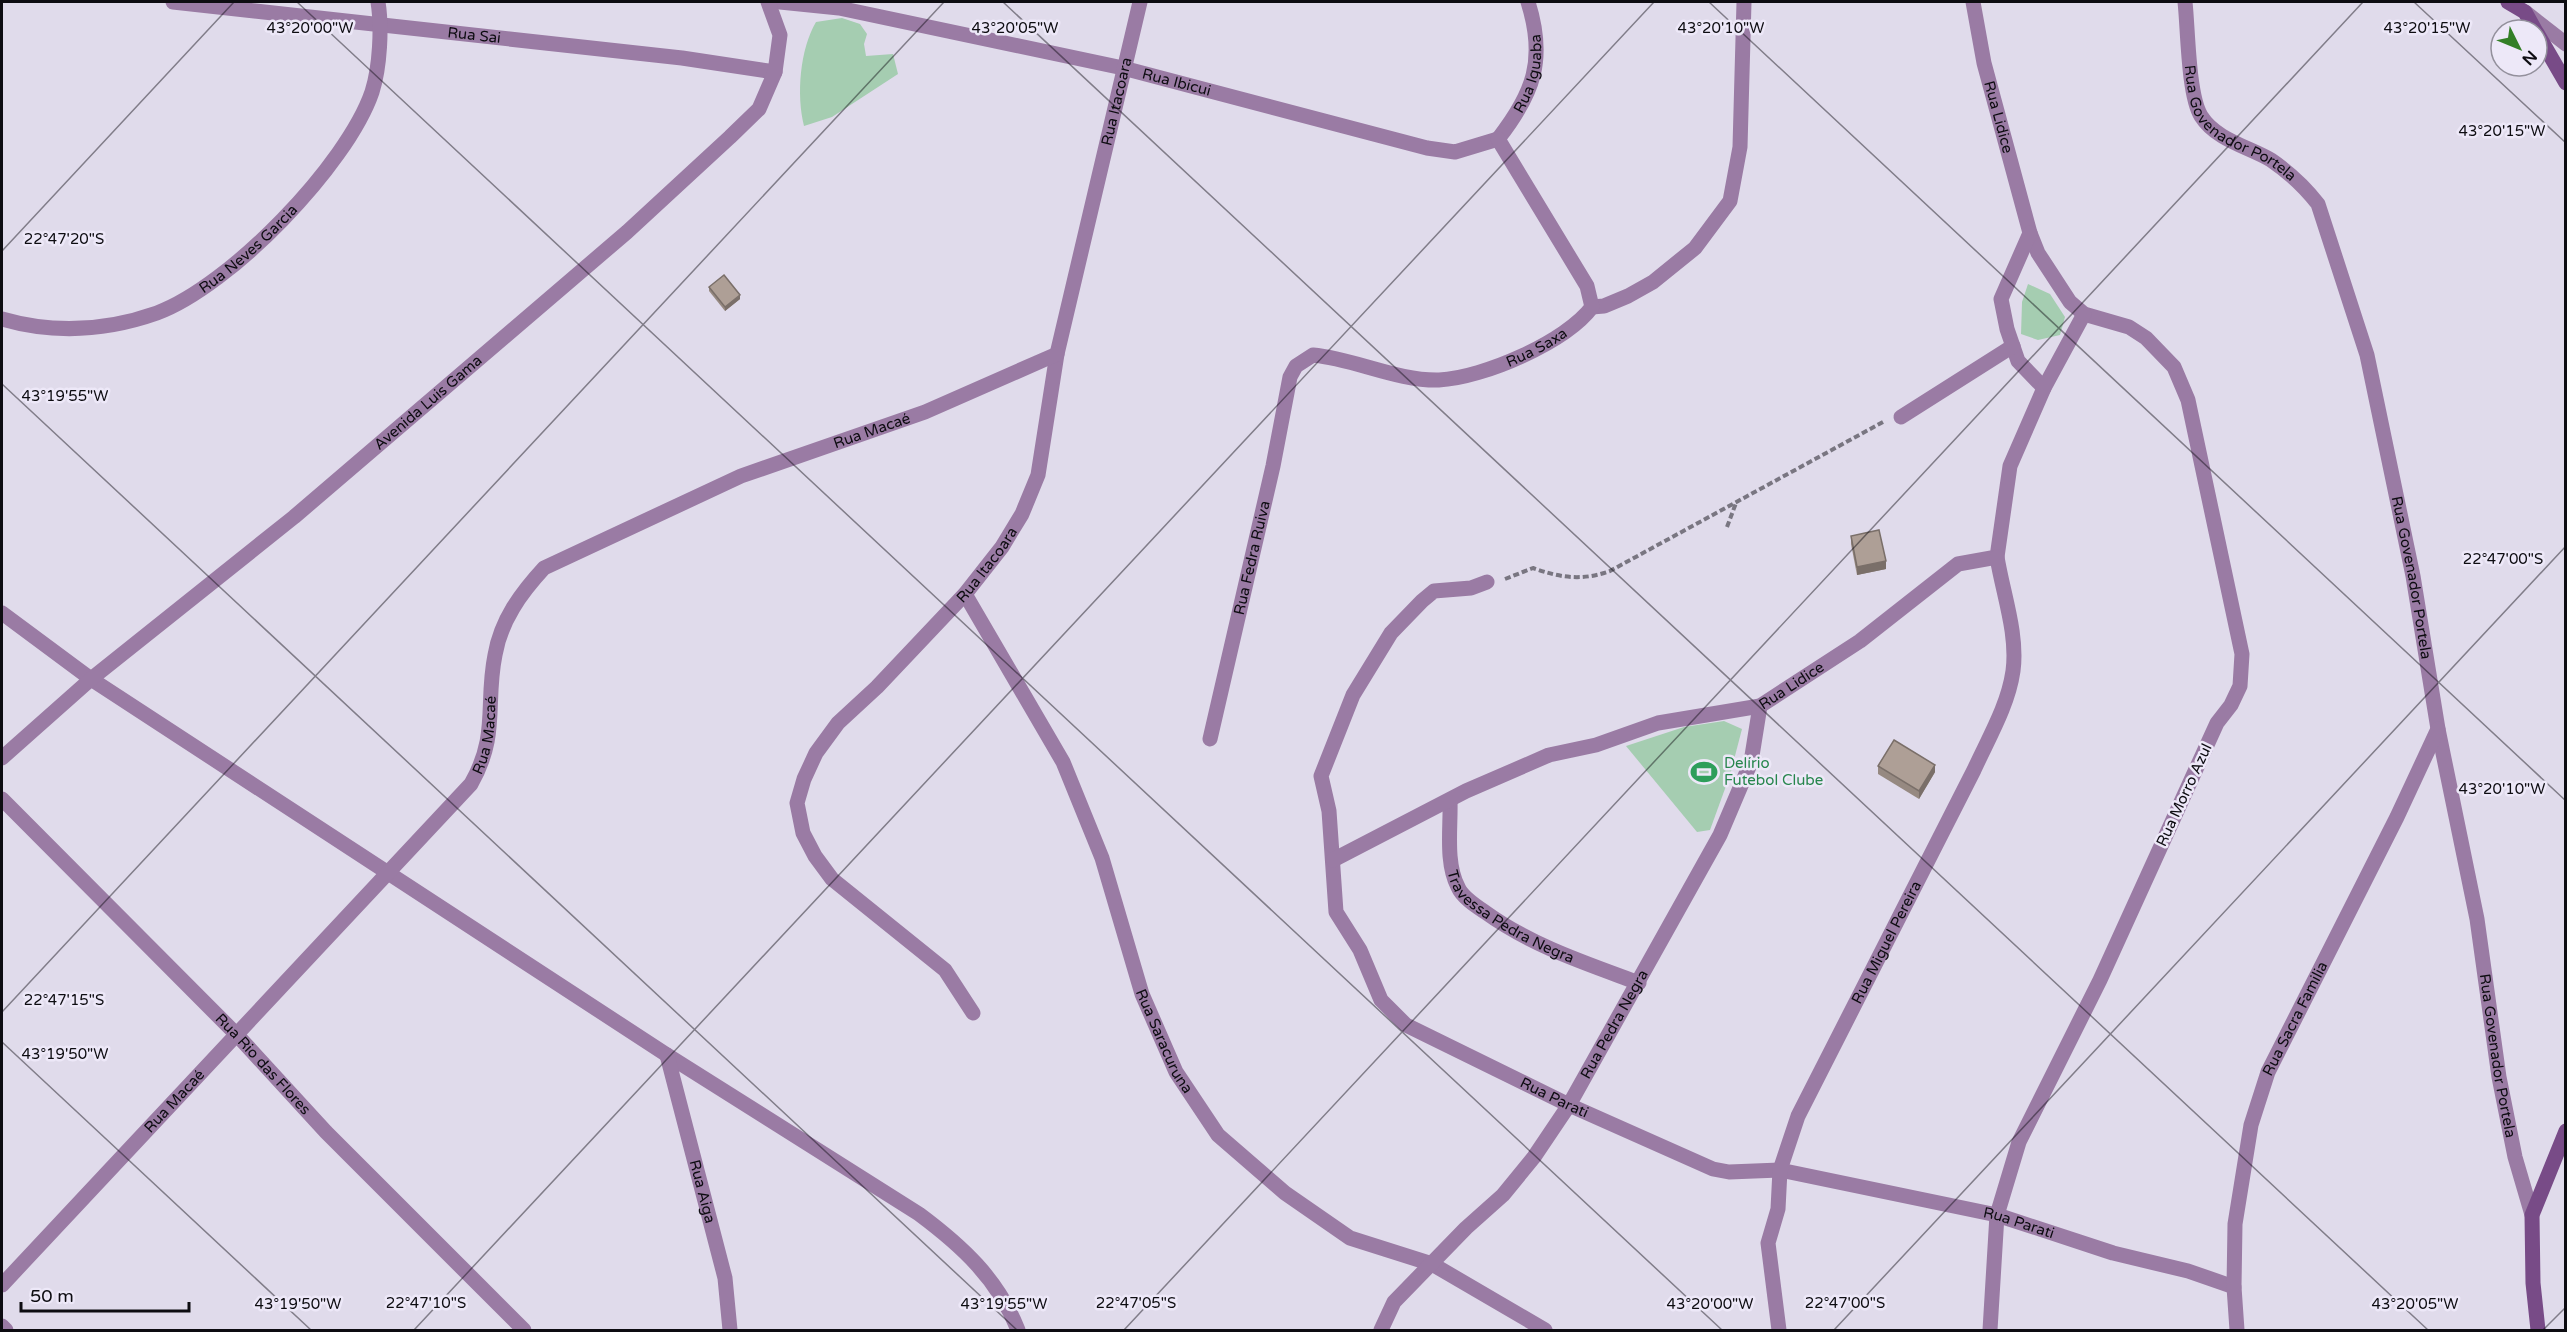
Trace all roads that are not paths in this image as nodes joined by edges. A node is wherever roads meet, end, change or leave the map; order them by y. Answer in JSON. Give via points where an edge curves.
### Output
{"nodes":[{"id":1,"x":173,"y":2,"type":"edge"},
{"id":2,"x":378,"y":2,"type":"edge"},
{"id":3,"x":768,"y":2,"type":"edge"},
{"id":4,"x":780,"y":2,"type":"edge"},
{"id":5,"x":1140,"y":2,"type":"edge"},
{"id":6,"x":1528,"y":2,"type":"edge"},
{"id":7,"x":1744,"y":2,"type":"edge"},
{"id":8,"x":1973,"y":2,"type":"edge"},
{"id":9,"x":2185,"y":2,"type":"edge"},
{"id":10,"x":2508,"y":2,"type":"edge"},
{"id":11,"x":2525,"y":12,"type":"junction"},
{"id":12,"x":2528,"y":18,"type":"edge"},
{"id":13,"x":381,"y":24,"type":"junction"},
{"id":14,"x":2565,"y":44,"type":"edge"},
{"id":15,"x":2549,"y":55,"type":"edge"},
{"id":16,"x":1123,"y":68,"type":"junction"},
{"id":17,"x":775,"y":72,"type":"junction"},
{"id":18,"x":2565,"y":83,"type":"edge"},
{"id":19,"x":1498,"y":139,"type":"junction"},
{"id":20,"x":2030,"y":233,"type":"junction"},
{"id":21,"x":2070,"y":302,"type":"joint"},
{"id":22,"x":1592,"y":307,"type":"junction"},
{"id":23,"x":2084,"y":314,"type":"junction"},
{"id":24,"x":2,"y":319,"type":"edge"},
{"id":25,"x":2013,"y":346,"type":"junction"},
{"id":26,"x":1057,"y":354,"type":"junction"},
{"id":27,"x":1290,"y":377,"type":"joint"},
{"id":28,"x":2044,"y":388,"type":"junction"},
{"id":29,"x":1902,"y":417,"type":"road end"},
{"id":30,"x":1997,"y":557,"type":"junction"},
{"id":31,"x":1487,"y":582,"type":"road end"},
{"id":32,"x":965,"y":594,"type":"junction"},
{"id":33,"x":2,"y":613,"type":"edge"},
{"id":34,"x":91,"y":679,"type":"junction"},
{"id":35,"x":1760,"y":706,"type":"junction"},
{"id":36,"x":2438,"y":729,"type":"junction"},
{"id":37,"x":1210,"y":739,"type":"dead end"},
{"id":38,"x":2,"y":758,"type":"edge"},
{"id":39,"x":2,"y":799,"type":"edge"},
{"id":40,"x":1450,"y":800,"type":"junction"},
{"id":41,"x":1333,"y":860,"type":"junction"},
{"id":42,"x":389,"y":872,"type":"junction"},
{"id":43,"x":1639,"y":982,"type":"junction"},
{"id":44,"x":973,"y":1013,"type":"dead end"},
{"id":45,"x":237,"y":1035,"type":"junction"},
{"id":46,"x":667,"y":1054,"type":"junction"},
{"id":47,"x":1569,"y":1105,"type":"junction"},
{"id":48,"x":2565,"y":1131,"type":"edge"},
{"id":49,"x":1780,"y":1170,"type":"junction"},
{"id":50,"x":1997,"y":1215,"type":"junction"},
{"id":51,"x":2532,"y":1215,"type":"junction"},
{"id":52,"x":1432,"y":1264,"type":"junction"},
{"id":53,"x":2,"y":1285,"type":"edge"},
{"id":54,"x":2234,"y":1287,"type":"junction"},
{"id":55,"x":2,"y":1326,"type":"edge"},
{"id":56,"x":6,"y":1330,"type":"edge"},
{"id":57,"x":524,"y":1330,"type":"edge"},
{"id":58,"x":730,"y":1330,"type":"edge"},
{"id":59,"x":1018,"y":1330,"type":"edge"},
{"id":60,"x":1381,"y":1330,"type":"edge"},
{"id":61,"x":1545,"y":1330,"type":"edge"},
{"id":62,"x":1779,"y":1330,"type":"edge"},
{"id":63,"x":1990,"y":1330,"type":"edge"},
{"id":64,"x":2237,"y":1330,"type":"edge"},
{"id":65,"x":2538,"y":1330,"type":"edge"}],
"edges":[{"from":1,"to":13,"type":"street","name":"Rua Sai"},
{"from":2,"to":13,"type":"street","name":"Rua Neves Garcia"},
{"from":3,"to":17,"type":"street","name":"Avenida Luis Gama","via":[[780,35]]},
{"from":4,"to":16,"type":"street","name":"Rua Ibicui","via":[[839,8]]},
{"from":5,"to":16,"type":"street","name":"Rua Itacoara"},
{"from":6,"to":19,"type":"street","name":"Rua Iguaba","via":[[1537,30],[1536,63],[1529,94]]},
{"from":7,"to":22,"type":"street","via":[[1740,147],[1730,201],[1695,248],[1653,282],[1628,296]]},
{"from":8,"to":20,"type":"street","name":"Rua Lidice","via":[[1984,63]]},
{"from":9,"to":36,"type":"street","name":"Rua Govenador Portela","via":[[2195,98],[2201,115],[2222,135],[2289,172],[2318,204],[2367,356],[2413,576]]},
{"from":10,"to":11,"type":"main road"},
{"from":11,"to":12,"type":"main road"},
{"from":11,"to":14,"type":"street"},
{"from":13,"to":17,"type":"street","name":"Rua Sai"},
{"from":13,"to":24,"type":"street","name":"Rua Neves Garcia","via":[[372,91],[338,153],[280,221],[219,279],[181,303],[104,328],[34,328]]},
{"from":15,"to":18,"type":"main road"},
{"from":16,"to":19,"type":"street","name":"Rua Ibicui","via":[[1427,148],[1455,152]]},
{"from":16,"to":26,"type":"street","name":"Rua Itacoara"},
{"from":17,"to":34,"type":"street","name":"Avenida Luis Gama","via":[[759,109],[627,232],[294,517]]},
{"from":19,"to":22,"type":"street","via":[[1587,286]]},
{"from":20,"to":21,"type":"street","name":"Rua Lidice","via":[[2038,253]]},
{"from":20,"to":25,"type":"street","via":[[2001,298]]},
{"from":21,"to":23,"type":"street","name":"Rua Morro Azul"},
{"from":22,"to":27,"type":"street","name":"Rua Saxa","via":[[1582,321],[1549,343],[1459,376],[1438,380],[1313,355],[1296,366]]},
{"from":23,"to":28,"type":"street"},
{"from":23,"to":50,"type":"street","name":"Rua Morro Azul","via":[[2128,327],[2146,338],[2174,367],[2188,400],[2243,670],[2236,696],[2217,723],[2100,980],[2019,1142]]},
{"from":25,"to":28,"type":"street","via":[[2018,361]]},
{"from":25,"to":29,"type":"street"},
{"from":26,"to":32,"type":"street","name":"Rua Itacoara","via":[[1038,475],[1023,514]]},
{"from":26,"to":42,"type":"street","name":"Rua Macaé","via":[[925,412],[741,476],[544,568],[506,617],[495,655],[492,718],[482,766],[471,784]]},
{"from":27,"to":37,"type":"street","name":"Rua Fedra Ruiva"},
{"from":28,"to":30,"type":"street","via":[[2010,466]]},
{"from":30,"to":35,"type":"street","name":"Rua Lidice","via":[[1958,564],[1860,641]]},
{"from":30,"to":49,"type":"street","name":"Rua Miguel Pereira","via":[[2012,630],[2013,661],[2000,715],[1798,1116]]},
{"from":31,"to":41,"type":"street","name":"Rua Parati","via":[[1471,588],[1434,591],[1422,601],[1391,633],[1353,695],[1321,776]]},
{"from":32,"to":44,"type":"street","name":"Rua Itacoara","via":[[838,723],[816,753],[797,803],[803,833],[832,879],[945,970]]},
{"from":32,"to":52,"type":"street","name":"Rua Saracuruna","via":[[1063,762],[1102,858],[1142,994],[1176,1072],[1218,1135],[1285,1193],[1350,1238]]},
{"from":33,"to":34,"type":"street"},
{"from":34,"to":38,"type":"street","name":"Avenida Luis Gama"},
{"from":34,"to":42,"type":"street"},
{"from":35,"to":40,"type":"street","name":"Rua Lidice","via":[[1658,723],[1596,745],[1549,755]]},
{"from":35,"to":43,"type":"street","name":"Rua Pedra Negra","via":[[1751,762],[1720,835]]},
{"from":36,"to":51,"type":"street","name":"Rua Govenador Portela","via":[[2477,919],[2499,1077],[2515,1157]]},
{"from":36,"to":54,"type":"street","name":"Rua Sacra Familia","via":[[2268,1072],[2247,1147],[2235,1224]]},
{"from":39,"to":45,"type":"street","name":"Rua Rio das Flores"},
{"from":40,"to":41,"type":"street","name":"Rua Lidice"},
{"from":40,"to":43,"type":"street","name":"Travessa Pedra Negra","via":[[1450,854],[1458,888],[1474,904],[1530,941]]},
{"from":41,"to":47,"type":"street","name":"Rua Parati","via":[[1336,912],[1360,950],[1381,1000],[1406,1025]]},
{"from":42,"to":45,"type":"street","name":"Rua Macaé"},
{"from":42,"to":46,"type":"street"},
{"from":43,"to":47,"type":"street","name":"Rua Pedra Negra"},
{"from":45,"to":53,"type":"street","name":"Rua Macaé"},
{"from":45,"to":57,"type":"street","name":"Rua Rio das Flores","via":[[326,1132]]},
{"from":46,"to":58,"type":"street","name":"Rua Aiga","via":[[725,1278]]},
{"from":46,"to":59,"type":"street","via":[[919,1214],[958,1243],[987,1274]]},
{"from":47,"to":49,"type":"street","name":"Rua Parati","via":[[1713,1169]]},
{"from":47,"to":52,"type":"street","name":"Rua Pedra Negra","via":[[1503,1195]]},
{"from":48,"to":51,"type":"main road"},
{"from":49,"to":50,"type":"street","name":"Rua Parati"},
{"from":49,"to":62,"type":"street","name":"Rua Miguel Pereira","via":[[1778,1209],[1768,1243]]},
{"from":50,"to":54,"type":"street","name":"Rua Parati"},
{"from":50,"to":63,"type":"street","name":"Rua Morro Azul"},
{"from":51,"to":65,"type":"main road"},
{"from":52,"to":60,"type":"street","name":"Rua Pedra Negra","via":[[1394,1302]]},
{"from":52,"to":61,"type":"street","name":"Rua Saracuruna"},
{"from":54,"to":64,"type":"street","name":"Rua Sacra Familia"},
{"from":55,"to":56,"type":"street"}]}
